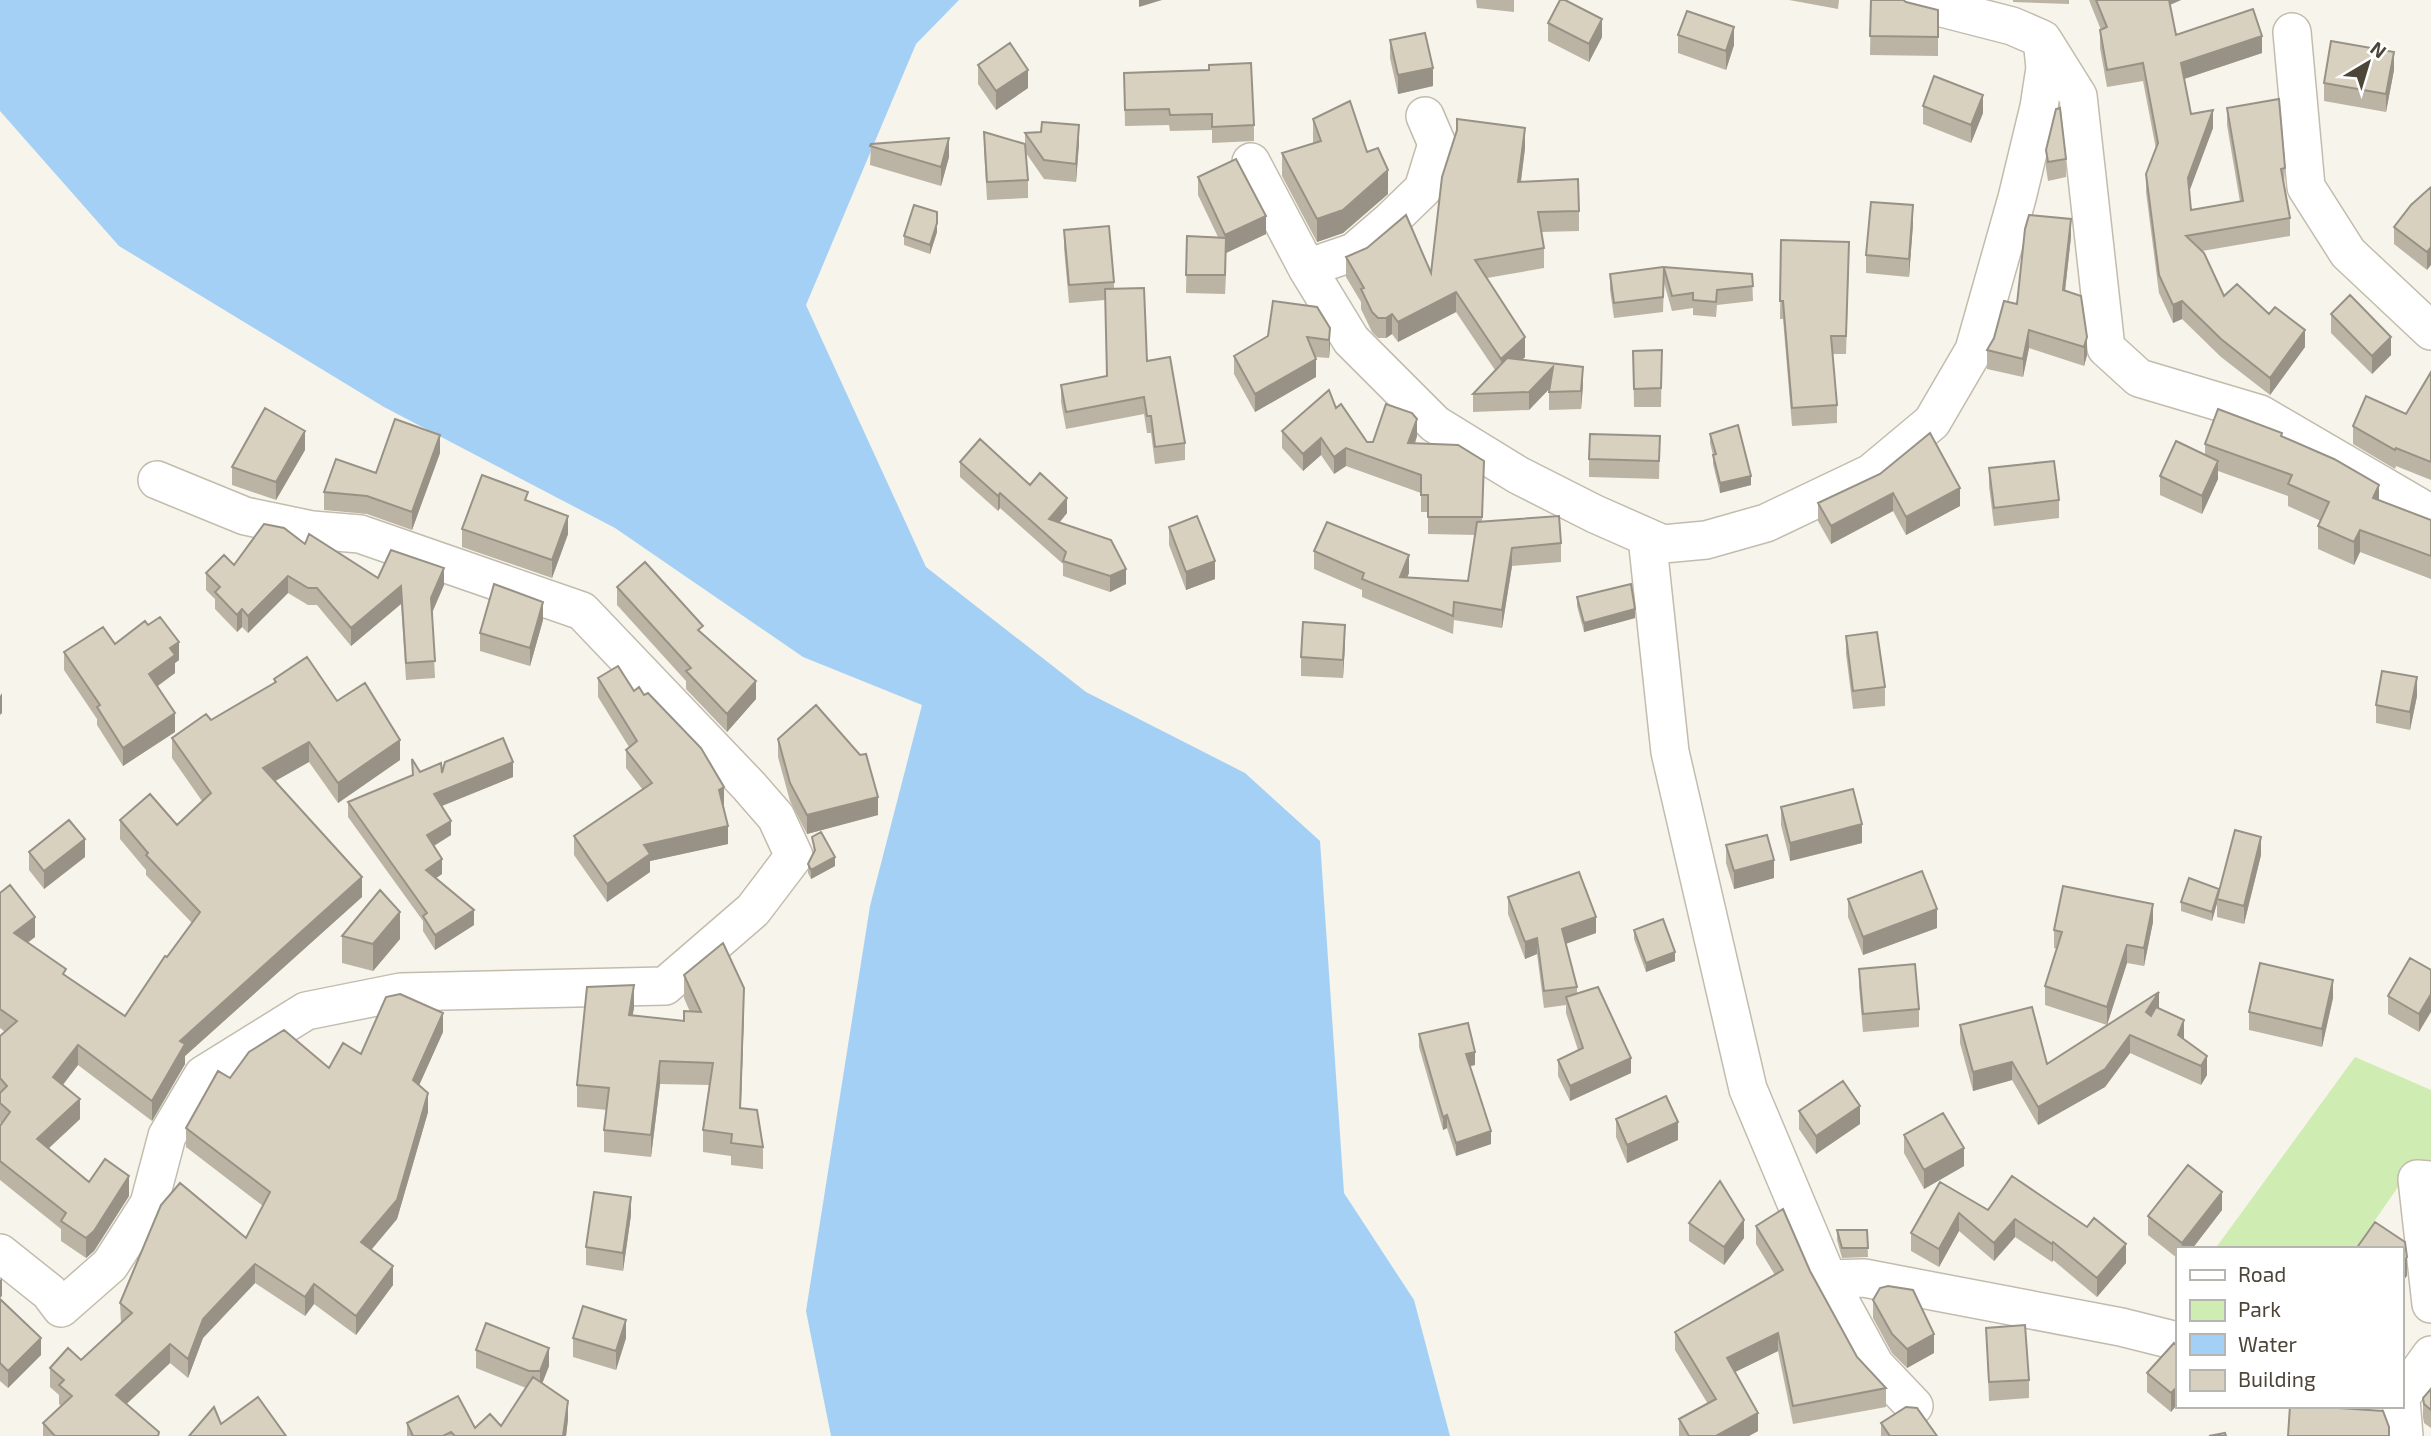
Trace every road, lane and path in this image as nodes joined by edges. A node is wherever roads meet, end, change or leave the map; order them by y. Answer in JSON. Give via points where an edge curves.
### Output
{"nodes":[{"id":1,"x":1911,"y":0,"type":"edge"},
{"id":2,"x":2292,"y":32,"type":"dead end"},
{"id":3,"x":2042,"y":39,"type":"junction"},
{"id":4,"x":1425,"y":116,"type":"dead end"},
{"id":5,"x":1251,"y":162,"type":"dead end"},
{"id":6,"x":1307,"y":268,"type":"junction"},
{"id":7,"x":2431,"y":331,"type":"edge"},
{"id":8,"x":157,"y":480,"type":"dead end"},
{"id":9,"x":2431,"y":514,"type":"edge"},
{"id":10,"x":1647,"y":537,"type":"junction"},
{"id":11,"x":2431,"y":1181,"type":"edge"},
{"id":12,"x":0,"y":1252,"type":"edge"},
{"id":13,"x":1828,"y":1279,"type":"junction"},
{"id":14,"x":2431,"y":1304,"type":"edge"},
{"id":15,"x":2176,"y":1341,"type":"edge"},
{"id":16,"x":2431,"y":1355,"type":"edge"},
{"id":17,"x":2403,"y":1395,"type":"edge"},
{"id":18,"x":1914,"y":1406,"type":"edge"},
{"id":19,"x":2402,"y":1408,"type":"edge"},
{"id":20,"x":2404,"y":1436,"type":"edge"}],
"edges":[{"from":1,"to":3,"type":"street","via":[[2012,26]]},
{"from":2,"to":7,"type":"street","via":[[2306,187],[2348,253]]},
{"from":3,"to":9,"type":"street","via":[[2078,96],[2106,348],[2139,378],[2260,414]]},
{"from":3,"to":10,"type":"street","via":[[2045,68],[2039,107],[1993,289],[1974,350],[1932,422],[1871,473],[1766,523],[1706,540],[1663,544]]},
{"from":4,"to":6,"type":"street","via":[[1437,144],[1423,189],[1354,252]]},
{"from":5,"to":6,"type":"street"},
{"from":6,"to":10,"type":"street","via":[[1351,340],[1435,424],[1518,475]]},
{"from":8,"to":12,"type":"street","via":[[245,516],[360,534],[582,611],[776,817],[794,856],[753,910],[665,986],[401,992],[306,1011],[203,1075],[167,1136],[149,1204],[110,1265],[61,1308],[49,1292]]},
{"from":10,"to":13,"type":"street","via":[[1670,752],[1748,1089]]},
{"from":11,"to":14,"type":"street","via":[[2417,1178]]},
{"from":13,"to":15,"type":"street","via":[[1864,1278]]},
{"from":13,"to":18,"type":"street","via":[[1875,1365]]},
{"from":16,"to":17,"type":"street"},
{"from":19,"to":20,"type":"street"}]}
